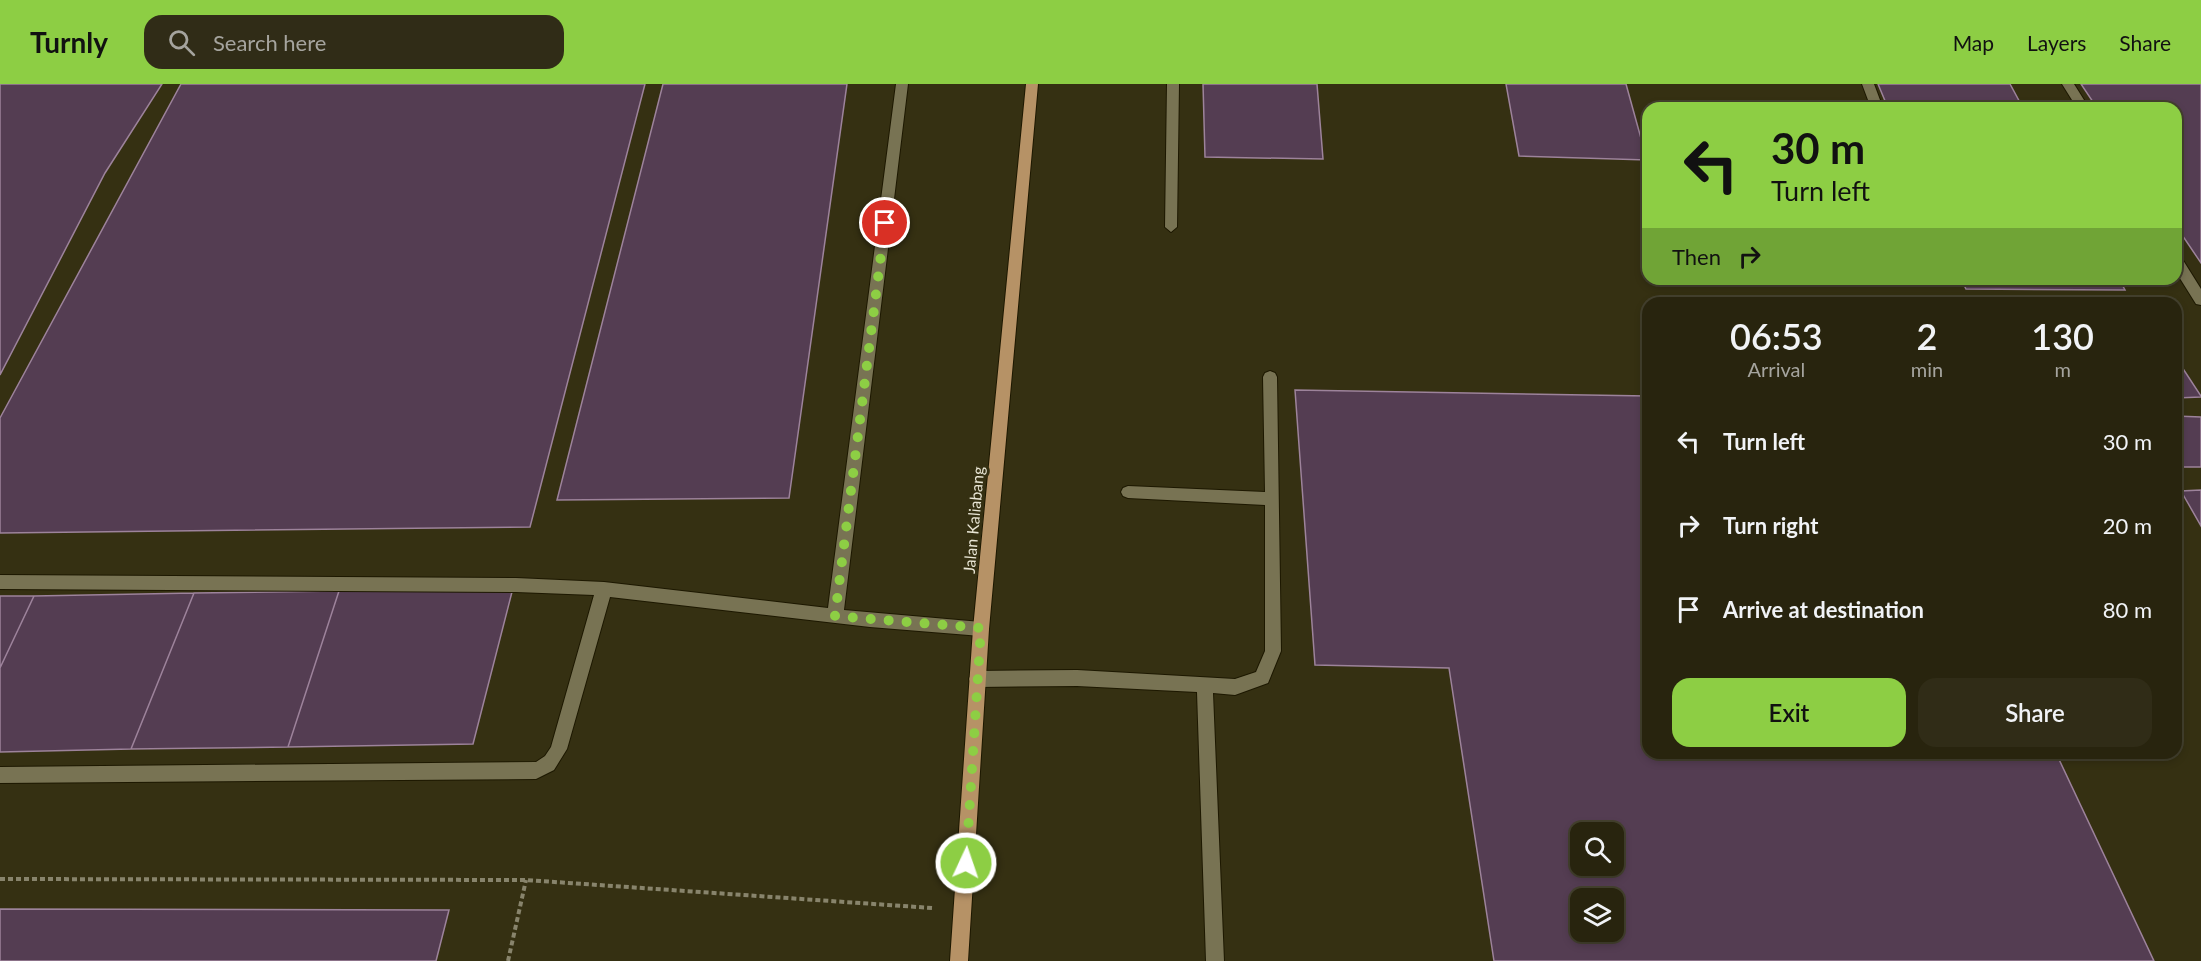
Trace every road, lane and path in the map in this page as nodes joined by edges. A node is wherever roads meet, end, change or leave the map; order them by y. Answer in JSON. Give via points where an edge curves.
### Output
{"nodes":[{"id":1,"x":902,"y":84,"type":"edge"},
{"id":2,"x":1032,"y":84,"type":"edge"},
{"id":3,"x":1173,"y":84,"type":"edge"},
{"id":4,"x":1868,"y":84,"type":"edge"},
{"id":5,"x":2068,"y":84,"type":"edge"},
{"id":6,"x":1875,"y":102,"type":"edge"},
{"id":7,"x":2079,"y":102,"type":"edge"},
{"id":8,"x":1171,"y":226,"type":"dead end"},
{"id":9,"x":2182,"y":270,"type":"edge"},
{"id":10,"x":2201,"y":300,"type":"edge"},
{"id":11,"x":1270,"y":377,"type":"dead end"},
{"id":12,"x":1128,"y":492,"type":"dead end"},
{"id":13,"x":1272,"y":499,"type":"junction"},
{"id":14,"x":0,"y":582,"type":"edge"},
{"id":15,"x":604,"y":589,"type":"junction"},
{"id":16,"x":835,"y":616,"type":"junction"},
{"id":17,"x":981,"y":628,"type":"junction"},
{"id":18,"x":977,"y":679,"type":"junction"},
{"id":19,"x":1205,"y":685,"type":"junction"},
{"id":20,"x":0,"y":775,"type":"edge"},
{"id":21,"x":0,"y":879,"type":"edge"},
{"id":22,"x":526,"y":880,"type":"junction"},
{"id":23,"x":963,"y":910,"type":"junction"},
{"id":24,"x":508,"y":961,"type":"edge"},
{"id":25,"x":959,"y":961,"type":"edge"},
{"id":26,"x":1215,"y":961,"type":"edge"}],
"edges":[{"from":1,"to":16,"type":"lane"},
{"from":2,"to":17,"type":"main road","name":"Jalan Kaliabang"},
{"from":3,"to":8,"type":"lane"},
{"from":4,"to":6,"type":"lane"},
{"from":5,"to":7,"type":"lane"},
{"from":9,"to":10,"type":"lane"},
{"from":11,"to":13,"type":"lane"},
{"from":12,"to":13,"type":"lane"},
{"from":13,"to":19,"type":"lane","via":[[1273,651],[1262,678],[1235,687]]},
{"from":14,"to":15,"type":"lane"},
{"from":15,"to":16,"type":"lane"},
{"from":15,"to":20,"type":"lane","via":[[559,749],[551,764],[542,769]]},
{"from":16,"to":17,"type":"lane"},
{"from":17,"to":18,"type":"main road","name":"Jalan Kaliabang"},
{"from":18,"to":19,"type":"lane","via":[[1077,678]]},
{"from":18,"to":23,"type":"main road","name":"Jalan Kaliabang"},
{"from":19,"to":26,"type":"lane"},
{"from":21,"to":22,"type":"path"},
{"from":22,"to":23,"type":"path"},
{"from":22,"to":24,"type":"path"},
{"from":23,"to":25,"type":"main road","name":"Jalan Kaliabang"}]}
